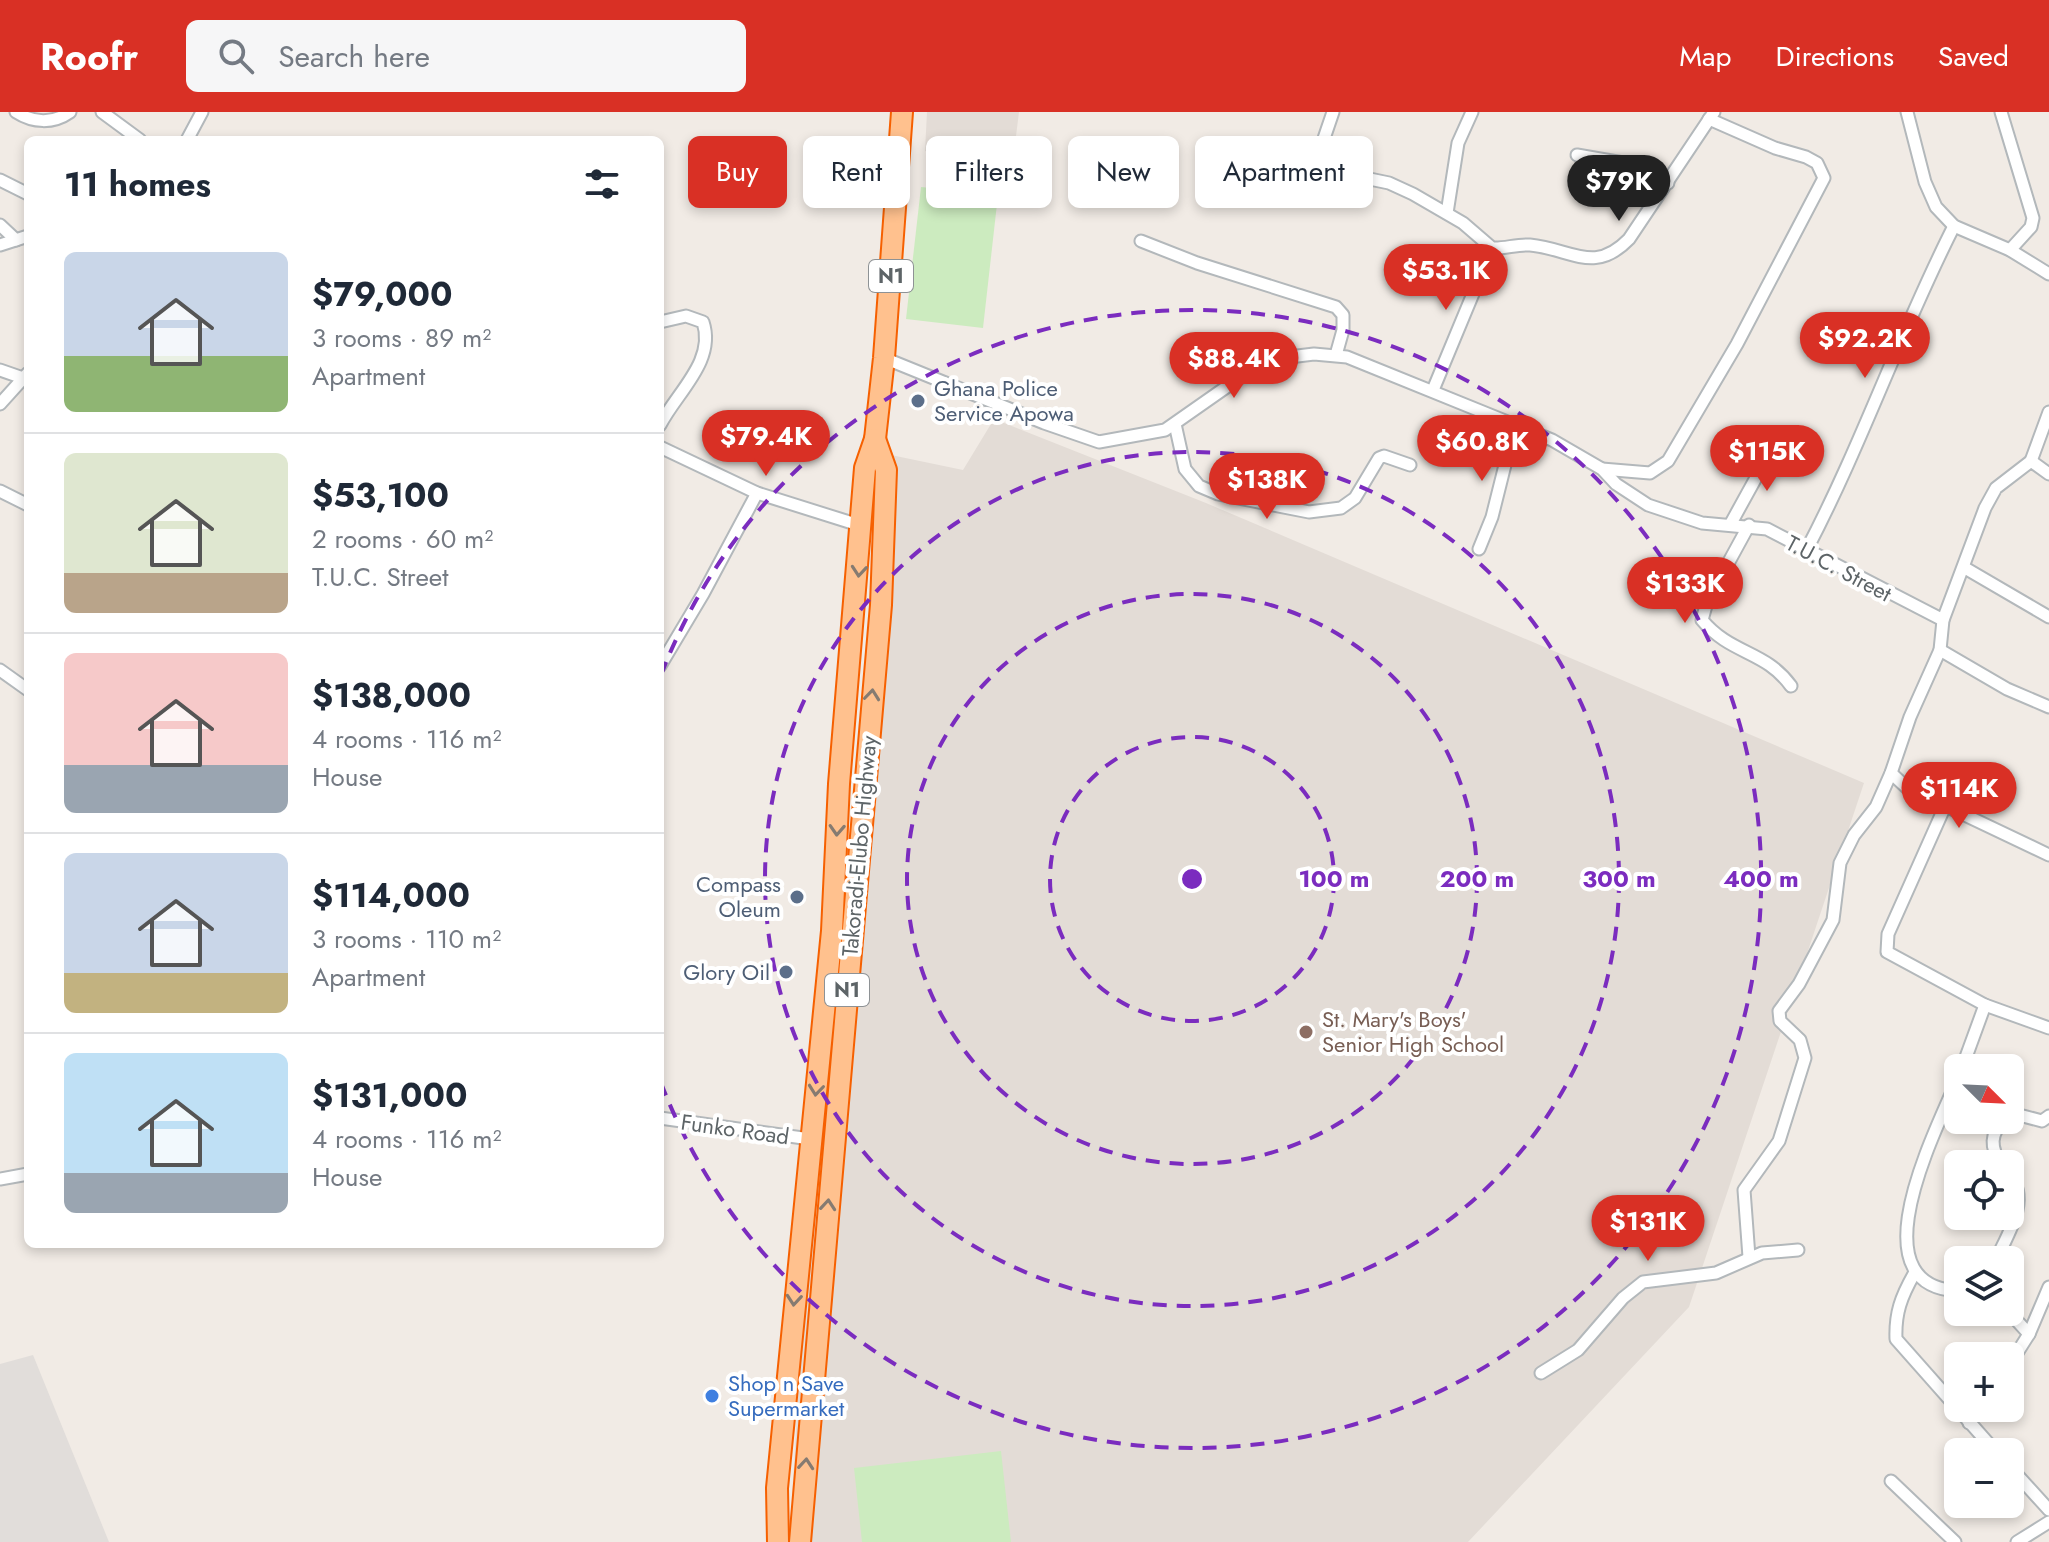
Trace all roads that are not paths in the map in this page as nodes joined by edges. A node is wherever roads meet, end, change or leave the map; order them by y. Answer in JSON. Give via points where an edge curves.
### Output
{"nodes":[{"id":1,"x":16,"y":112,"type":"edge"},
{"id":2,"x":70,"y":112,"type":"edge"},
{"id":3,"x":102,"y":112,"type":"edge"},
{"id":4,"x":202,"y":112,"type":"edge"},
{"id":5,"x":902,"y":112,"type":"edge"},
{"id":6,"x":1333,"y":112,"type":"edge"},
{"id":7,"x":1472,"y":112,"type":"edge"},
{"id":8,"x":1907,"y":112,"type":"edge"},
{"id":9,"x":2001,"y":112,"type":"edge"},
{"id":10,"x":1711,"y":116,"type":"edge"},
{"id":11,"x":135,"y":136,"type":"edge"},
{"id":12,"x":189,"y":136,"type":"edge"},
{"id":13,"x":1577,"y":155,"type":"dead end"},
{"id":14,"x":0,"y":180,"type":"edge"},
{"id":15,"x":1668,"y":183,"type":"junction"},
{"id":16,"x":24,"y":192,"type":"edge"},
{"id":17,"x":1447,"y":213,"type":"junction"},
{"id":18,"x":0,"y":225,"type":"edge"},
{"id":19,"x":1954,"y":226,"type":"junction"},
{"id":20,"x":22,"y":238,"type":"edge"},
{"id":21,"x":1141,"y":241,"type":"dead end"},
{"id":22,"x":0,"y":245,"type":"edge"},
{"id":23,"x":1492,"y":248,"type":"junction"},
{"id":24,"x":2010,"y":250,"type":"junction"},
{"id":25,"x":2049,"y":274,"type":"edge"},
{"id":26,"x":664,"y":321,"type":"edge"},
{"id":27,"x":1336,"y":355,"type":"junction"},
{"id":28,"x":884,"y":358,"type":"junction"},
{"id":29,"x":0,"y":370,"type":"edge"},
{"id":30,"x":24,"y":375,"type":"edge"},
{"id":31,"x":24,"y":377,"type":"edge"},
{"id":32,"x":1433,"y":390,"type":"junction"},
{"id":33,"x":0,"y":404,"type":"edge"},
{"id":34,"x":2049,"y":412,"type":"edge"},
{"id":35,"x":664,"y":419,"type":"edge"},
{"id":36,"x":1175,"y":424,"type":"junction"},
{"id":37,"x":1515,"y":425,"type":"junction"},
{"id":38,"x":875,"y":439,"type":"junction"},
{"id":39,"x":1774,"y":445,"type":"dead end"},
{"id":40,"x":664,"y":451,"type":"edge"},
{"id":41,"x":2031,"y":461,"type":"junction"},
{"id":42,"x":1410,"y":465,"type":"dead end"},
{"id":43,"x":1602,"y":469,"type":"junction"},
{"id":44,"x":2049,"y":474,"type":"edge"},
{"id":45,"x":0,"y":491,"type":"edge"},
{"id":46,"x":757,"y":493,"type":"junction"},
{"id":47,"x":24,"y":503,"type":"edge"},
{"id":48,"x":1730,"y":525,"type":"junction"},
{"id":49,"x":1749,"y":525,"type":"junction"},
{"id":50,"x":862,"y":526,"type":"junction"},
{"id":51,"x":1479,"y":549,"type":"dead end"},
{"id":52,"x":1807,"y":549,"type":"junction"},
{"id":53,"x":1965,"y":568,"type":"junction"},
{"id":54,"x":2049,"y":617,"type":"edge"},
{"id":55,"x":1943,"y":620,"type":"junction"},
{"id":56,"x":1940,"y":650,"type":"junction"},
{"id":57,"x":664,"y":659,"type":"edge"},
{"id":58,"x":0,"y":670,"type":"edge"},
{"id":59,"x":1791,"y":686,"type":"dead end"},
{"id":60,"x":24,"y":687,"type":"edge"},
{"id":61,"x":2049,"y":707,"type":"edge"},
{"id":62,"x":1891,"y":773,"type":"junction"},
{"id":63,"x":1946,"y":804,"type":"junction"},
{"id":64,"x":2049,"y":855,"type":"edge"},
{"id":65,"x":1985,"y":1005,"type":"junction"},
{"id":66,"x":2049,"y":1028,"type":"edge"},
{"id":67,"x":1967,"y":1054,"type":"edge"},
{"id":68,"x":1944,"y":1111,"type":"edge"},
{"id":69,"x":2024,"y":1116,"type":"edge"},
{"id":70,"x":2049,"y":1116,"type":"edge"},
{"id":71,"x":664,"y":1119,"type":"edge"},
{"id":72,"x":810,"y":1139,"type":"junction"},
{"id":73,"x":24,"y":1175,"type":"edge"},
{"id":74,"x":0,"y":1179,"type":"edge"},
{"id":75,"x":1798,"y":1250,"type":"dead end"},
{"id":76,"x":1749,"y":1257,"type":"junction"},
{"id":77,"x":1914,"y":1274,"type":"junction"},
{"id":78,"x":2049,"y":1287,"type":"edge"},
{"id":79,"x":1944,"y":1290,"type":"edge"},
{"id":80,"x":2022,"y":1326,"type":"edge"},
{"id":81,"x":2029,"y":1334,"type":"junction"},
{"id":82,"x":2024,"y":1342,"type":"edge"},
{"id":83,"x":1541,"y":1373,"type":"dead end"},
{"id":84,"x":1969,"y":1423,"type":"joint"},
{"id":85,"x":1983,"y":1438,"type":"edge"},
{"id":86,"x":1891,"y":1481,"type":"dead end"},
{"id":87,"x":2024,"y":1482,"type":"edge"},
{"id":88,"x":2049,"y":1510,"type":"edge"},
{"id":89,"x":2049,"y":1522,"type":"edge"},
{"id":90,"x":778,"y":1542,"type":"edge"},
{"id":91,"x":800,"y":1542,"type":"edge"},
{"id":92,"x":1955,"y":1542,"type":"edge"},
{"id":93,"x":2017,"y":1542,"type":"edge"}],
"edges":[{"from":1,"to":2,"type":"street","via":[[34,122]]},
{"from":3,"to":11,"type":"street"},
{"from":4,"to":12,"type":"street"},
{"from":5,"to":28,"type":"highway","name":"Takoradi-Elubo Highway","number":"N1"},
{"from":6,"to":17,"type":"street","via":[[1317,159],[1331,171],[1389,183]]},
{"from":7,"to":17,"type":"street","via":[[1458,143]]},
{"from":8,"to":19,"type":"street","via":[[1925,182],[1936,207]]},
{"from":9,"to":24,"type":"street","via":[[2033,218]]},
{"from":10,"to":15,"type":"street"},
{"from":10,"to":43,"type":"street","via":[[1753,140],[1817,163],[1824,178],[1668,461],[1650,473]]},
{"from":13,"to":15,"type":"street","via":[[1629,164]]},
{"from":14,"to":16,"type":"street"},
{"from":15,"to":23,"type":"street","via":[[1629,239],[1602,259],[1528,245]]},
{"from":17,"to":23,"type":"street"},
{"from":18,"to":20,"type":"street"},
{"from":19,"to":24,"type":"street"},
{"from":19,"to":52,"type":"street","via":[[1847,474]]},
{"from":20,"to":22,"type":"street"},
{"from":21,"to":27,"type":"street","via":[[1336,307],[1343,315],[1343,330]]},
{"from":23,"to":32,"type":"street"},
{"from":24,"to":25,"type":"street"},
{"from":26,"to":35,"type":"street","via":[[695,317],[707,335],[702,361]]},
{"from":27,"to":32,"type":"street","name":"T.U.C. Street"},
{"from":27,"to":36,"type":"street","name":"T.U.C. Street","via":[[1265,360]]},
{"from":28,"to":36,"type":"street","name":"T.U.C. Street","via":[[1082,439],[1125,440]]},
{"from":28,"to":38,"type":"highway","name":"Takoradi-Elubo Highway","number":"N1"},
{"from":29,"to":30,"type":"street"},
{"from":31,"to":33,"type":"street"},
{"from":32,"to":37,"type":"street","name":"T.U.C. Street"},
{"from":34,"to":41,"type":"street"},
{"from":36,"to":42,"type":"street","via":[[1185,469],[1199,486],[1309,512],[1332,510],[1355,498],[1379,458]]},
{"from":37,"to":43,"type":"street","name":"T.U.C. Street"},
{"from":37,"to":51,"type":"street"},
{"from":38,"to":50,"type":"highway","name":"Takoradi-Elubo Highway","number":"N1","via":[[865,468]]},
{"from":91,"to":38,"type":"highway","name":"Takoradi-Elubo Highway","number":"N1","one_way":true,"via":[[881,605],[886,470]]},
{"from":39,"to":48,"type":"street"},
{"from":40,"to":46,"type":"street"},
{"from":41,"to":44,"type":"street"},
{"from":41,"to":53,"type":"street","via":[[1996,488]]},
{"from":43,"to":48,"type":"street","name":"T.U.C. Street","via":[[1648,505],[1702,523]]},
{"from":45,"to":47,"type":"street"},
{"from":46,"to":50,"type":"street"},
{"from":46,"to":57,"type":"street"},
{"from":48,"to":49,"type":"street","name":"T.U.C. Street"},
{"from":49,"to":52,"type":"street","name":"T.U.C. Street"},
{"from":49,"to":59,"type":"street","via":[[1702,620],[1725,644],[1768,660]]},
{"from":50,"to":72,"type":"highway","name":"Takoradi-Elubo Highway","number":"N1","one_way":true,"via":[[832,931]]},
{"from":52,"to":55,"type":"street","name":"T.U.C. Street"},
{"from":53,"to":54,"type":"street"},
{"from":53,"to":55,"type":"street"},
{"from":55,"to":56,"type":"street"},
{"from":56,"to":61,"type":"street"},
{"from":56,"to":62,"type":"street"},
{"from":58,"to":60,"type":"street"},
{"from":62,"to":63,"type":"street","via":[[1906,787]]},
{"from":62,"to":76,"type":"street","via":[[1840,863],[1833,920],[1779,1011],[1780,1021],[1800,1040],[1805,1058],[1779,1141],[1744,1190]]},
{"from":63,"to":64,"type":"street"},
{"from":63,"to":65,"type":"street","via":[[1885,945],[1887,952]]},
{"from":65,"to":66,"type":"street"},
{"from":65,"to":67,"type":"street"},
{"from":68,"to":77,"type":"street","via":[[1910,1209],[1905,1250]]},
{"from":69,"to":70,"type":"street","via":[[2042,1121]]},
{"from":71,"to":72,"type":"street","name":"Funko Road"},
{"from":72,"to":90,"type":"highway","name":"Takoradi-Elubo Highway","number":"N1","one_way":true,"via":[[778,1475]]},
{"from":73,"to":74,"type":"street"},
{"from":75,"to":76,"type":"street"},
{"from":76,"to":83,"type":"street","via":[[1716,1273],[1643,1282],[1578,1350]]},
{"from":77,"to":79,"type":"street"},
{"from":77,"to":84,"type":"street","via":[[1900,1300],[1896,1339]]},
{"from":78,"to":81,"type":"street"},
{"from":80,"to":81,"type":"street"},
{"from":81,"to":82,"type":"street"},
{"from":84,"to":85,"type":"street"},
{"from":86,"to":92,"type":"street"},
{"from":87,"to":88,"type":"street"},
{"from":89,"to":93,"type":"street"}]}
